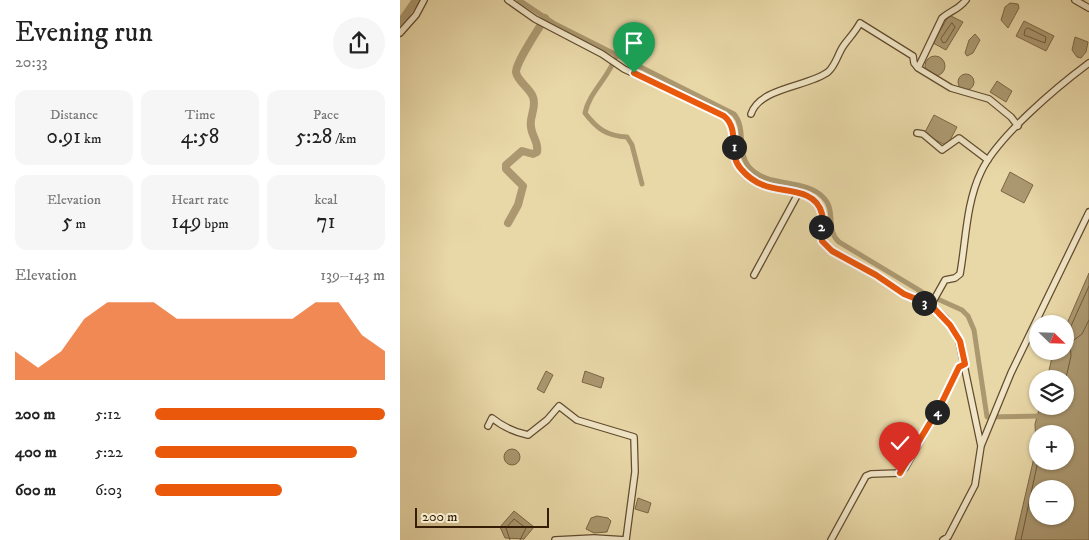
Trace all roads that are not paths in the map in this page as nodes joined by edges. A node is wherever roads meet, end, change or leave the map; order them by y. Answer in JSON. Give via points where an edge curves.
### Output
{"nodes":[{"id":1,"x":424,"y":0,"type":"edge"},
{"id":2,"x":508,"y":0,"type":"edge"},
{"id":3,"x":966,"y":0,"type":"edge"},
{"id":4,"x":1075,"y":0,"type":"edge"},
{"id":5,"x":1089,"y":8,"type":"edge"},
{"id":6,"x":400,"y":32,"type":"edge"},
{"id":7,"x":1089,"y":63,"type":"edge"},
{"id":8,"x":918,"y":68,"type":"junction"},
{"id":9,"x":751,"y":114,"type":"dead end"},
{"id":10,"x":1018,"y":126,"type":"junction"},
{"id":11,"x":916,"y":133,"type":"dead end"},
{"id":12,"x":988,"y":160,"type":"junction"},
{"id":13,"x":799,"y":192,"type":"junction"},
{"id":14,"x":1089,"y":212,"type":"edge"},
{"id":15,"x":754,"y":275,"type":"dead end"},
{"id":16,"x":931,"y":305,"type":"junction"},
{"id":17,"x":965,"y":364,"type":"junction"},
{"id":18,"x":488,"y":426,"type":"dead end"},
{"id":19,"x":981,"y":446,"type":"junction"},
{"id":20,"x":947,"y":539,"type":"edge"},
{"id":21,"x":555,"y":540,"type":"edge"},
{"id":22,"x":626,"y":540,"type":"edge"},
{"id":23,"x":831,"y":540,"type":"edge"}],
"edges":[{"from":1,"to":6,"type":"street","via":[[416,15]]},
{"from":2,"to":13,"type":"street","via":[[550,28],[624,69],[724,116],[732,127],[734,154],[744,173],[764,186]]},
{"from":3,"to":8,"type":"street","via":[[956,11],[942,18]]},
{"from":4,"to":5,"type":"street"},
{"from":7,"to":10,"type":"street","via":[[1052,92]]},
{"from":8,"to":9,"type":"street","via":[[913,56],[860,23],[829,71],[764,98]]},
{"from":8,"to":10,"type":"street","via":[[950,88],[989,99]]},
{"from":10,"to":12,"type":"street"},
{"from":11,"to":12,"type":"street","via":[[923,134],[942,150],[959,138]]},
{"from":12,"to":16,"type":"street","via":[[979,177],[970,212],[960,274],[945,280]]},
{"from":13,"to":15,"type":"street"},
{"from":13,"to":16,"type":"street","via":[[821,211],[822,241],[832,251],[904,294]]},
{"from":14,"to":19,"type":"street","via":[[1011,373]]},
{"from":16,"to":17,"type":"street","via":[[960,341]]},
{"from":17,"to":19,"type":"street"},
{"from":17,"to":23,"type":"street","via":[[959,367],[905,468],[900,473],[866,476]]},
{"from":18,"to":22,"type":"street","via":[[492,418],[519,434],[528,435],[559,406],[576,420],[634,437],[635,472]]},
{"from":19,"to":20,"type":"street","via":[[975,485]]},
{"from":21,"to":22,"type":"street"}]}
